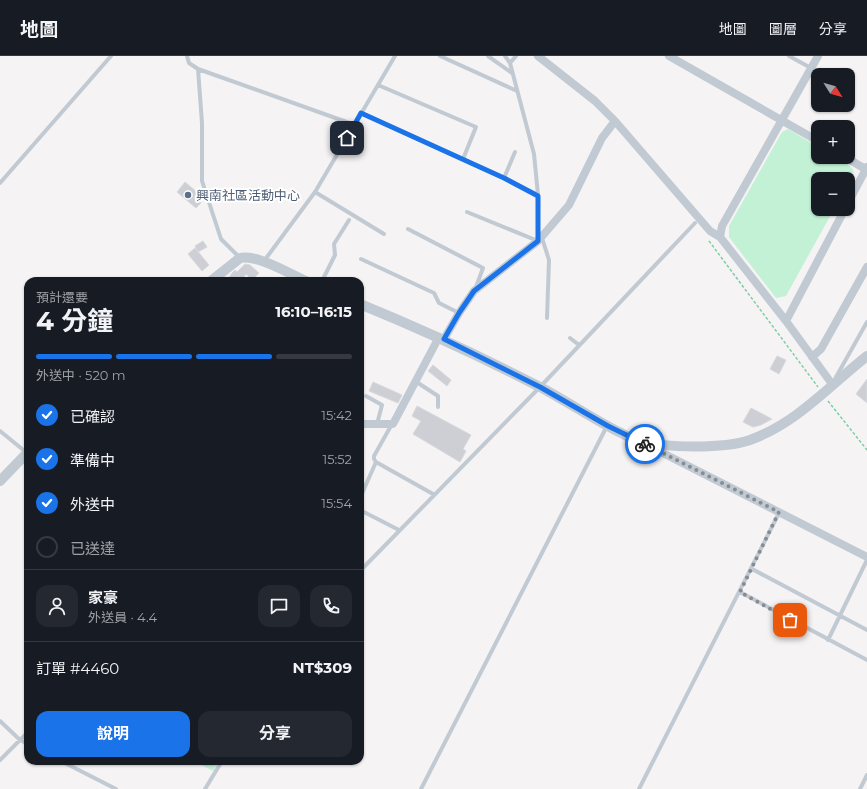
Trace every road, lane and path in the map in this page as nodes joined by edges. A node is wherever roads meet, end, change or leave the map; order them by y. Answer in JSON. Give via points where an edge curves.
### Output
{"nodes":[{"id":1,"x":111,"y":56,"type":"edge"},
{"id":2,"x":187,"y":56,"type":"edge"},
{"id":3,"x":395,"y":56,"type":"edge"},
{"id":4,"x":440,"y":56,"type":"edge"},
{"id":5,"x":488,"y":56,"type":"edge"},
{"id":6,"x":505,"y":56,"type":"edge"},
{"id":7,"x":516,"y":56,"type":"edge"},
{"id":8,"x":538,"y":56,"type":"edge"},
{"id":9,"x":669,"y":56,"type":"edge"},
{"id":10,"x":789,"y":56,"type":"edge"},
{"id":11,"x":818,"y":56,"type":"edge"},
{"id":12,"x":510,"y":63,"type":"junction"},
{"id":13,"x":811,"y":68,"type":"junction"},
{"id":14,"x":198,"y":69,"type":"junction"},
{"id":15,"x":512,"y":73,"type":"junction"},
{"id":16,"x":378,"y":85,"type":"junction"},
{"id":17,"x":517,"y":90,"type":"junction"},
{"id":18,"x":361,"y":113,"type":"junction"},
{"id":19,"x":782,"y":120,"type":"junction"},
{"id":20,"x":615,"y":121,"type":"junction"},
{"id":21,"x":354,"y":125,"type":"junction"},
{"id":22,"x":811,"y":137,"type":"edge"},
{"id":23,"x":515,"y":152,"type":"dead end"},
{"id":24,"x":463,"y":159,"type":"junction"},
{"id":25,"x":855,"y":162,"type":"edge"},
{"id":26,"x":867,"y":169,"type":"edge"},
{"id":27,"x":504,"y":178,"type":"junction"},
{"id":28,"x":0,"y":183,"type":"edge"},
{"id":29,"x":855,"y":190,"type":"edge"},
{"id":30,"x":315,"y":192,"type":"junction"},
{"id":31,"x":538,"y":196,"type":"junction"},
{"id":32,"x":467,"y":212,"type":"dead end"},
{"id":33,"x":841,"y":216,"type":"edge"},
{"id":34,"x":348,"y":220,"type":"dead end"},
{"id":35,"x":695,"y":223,"type":"dead end"},
{"id":36,"x":408,"y":229,"type":"dead end"},
{"id":37,"x":384,"y":234,"type":"dead end"},
{"id":38,"x":704,"y":235,"type":"dead end"},
{"id":39,"x":720,"y":238,"type":"junction"},
{"id":40,"x":540,"y":239,"type":"junction"},
{"id":41,"x":240,"y":258,"type":"junction"},
{"id":42,"x":361,"y":259,"type":"dead end"},
{"id":43,"x":263,"y":262,"type":"junction"},
{"id":44,"x":867,"y":267,"type":"edge"},
{"id":45,"x":216,"y":277,"type":"edge"},
{"id":46,"x":297,"y":277,"type":"edge"},
{"id":47,"x":324,"y":277,"type":"edge"},
{"id":48,"x":474,"y":291,"type":"junction"},
{"id":49,"x":364,"y":306,"type":"edge"},
{"id":50,"x":459,"y":313,"type":"junction"},
{"id":51,"x":547,"y":318,"type":"dead end"},
{"id":52,"x":786,"y":321,"type":"junction"},
{"id":53,"x":867,"y":322,"type":"edge"},
{"id":54,"x":441,"y":338,"type":"junction"},
{"id":55,"x":570,"y":338,"type":"dead end"},
{"id":56,"x":579,"y":344,"type":"junction"},
{"id":57,"x":867,"y":356,"type":"edge"},
{"id":58,"x":812,"y":357,"type":"junction"},
{"id":59,"x":415,"y":381,"type":"junction"},
{"id":60,"x":832,"y":384,"type":"junction"},
{"id":61,"x":540,"y":387,"type":"junction"},
{"id":62,"x":823,"y":394,"type":"junction"},
{"id":63,"x":366,"y":396,"type":"dead end"},
{"id":64,"x":438,"y":408,"type":"dead end"},
{"id":65,"x":364,"y":424,"type":"edge"},
{"id":66,"x":377,"y":424,"type":"junction"},
{"id":67,"x":393,"y":424,"type":"junction"},
{"id":68,"x":608,"y":426,"type":"junction"},
{"id":69,"x":0,"y":431,"type":"edge"},
{"id":70,"x":638,"y":441,"type":"junction"},
{"id":71,"x":867,"y":450,"type":"edge"},
{"id":72,"x":24,"y":451,"type":"edge"},
{"id":73,"x":24,"y":456,"type":"edge"},
{"id":74,"x":376,"y":462,"type":"junction"},
{"id":75,"x":0,"y":481,"type":"edge"},
{"id":76,"x":364,"y":489,"type":"edge"},
{"id":77,"x":433,"y":494,"type":"junction"},
{"id":78,"x":364,"y":512,"type":"edge"},
{"id":79,"x":779,"y":512,"type":"junction"},
{"id":80,"x":399,"y":530,"type":"junction"},
{"id":81,"x":867,"y":558,"type":"edge"},
{"id":82,"x":364,"y":567,"type":"edge"},
{"id":83,"x":752,"y":569,"type":"junction"},
{"id":84,"x":740,"y":592,"type":"junction"},
{"id":85,"x":840,"y":617,"type":"junction"},
{"id":86,"x":867,"y":630,"type":"edge"},
{"id":87,"x":828,"y":640,"type":"junction"},
{"id":88,"x":867,"y":660,"type":"edge"},
{"id":89,"x":0,"y":721,"type":"edge"},
{"id":90,"x":24,"y":736,"type":"edge"},
{"id":91,"x":20,"y":740,"type":"junction"},
{"id":92,"x":24,"y":742,"type":"edge"},
{"id":93,"x":0,"y":760,"type":"edge"},
{"id":94,"x":69,"y":765,"type":"edge"},
{"id":95,"x":220,"y":765,"type":"edge"},
{"id":96,"x":867,"y":775,"type":"edge"},
{"id":97,"x":116,"y":789,"type":"edge"},
{"id":98,"x":205,"y":789,"type":"edge"},
{"id":99,"x":421,"y":789,"type":"edge"},
{"id":100,"x":639,"y":789,"type":"edge"},
{"id":101,"x":860,"y":789,"type":"edge"}],
"edges":[{"from":1,"to":28,"type":"lane"},
{"from":2,"to":14,"type":"lane","via":[[190,63]]},
{"from":3,"to":16,"type":"lane"},
{"from":4,"to":17,"type":"lane"},
{"from":5,"to":15,"type":"lane"},
{"from":6,"to":12,"type":"lane"},
{"from":7,"to":12,"type":"lane"},
{"from":8,"to":20,"type":"street","via":[[595,101]]},
{"from":9,"to":19,"type":"street"},
{"from":10,"to":13,"type":"lane"},
{"from":11,"to":13,"type":"street"},
{"from":12,"to":15,"type":"lane"},
{"from":13,"to":19,"type":"street"},
{"from":14,"to":21,"type":"lane"},
{"from":14,"to":41,"type":"lane","via":[[202,123],[202,181],[221,240]]},
{"from":15,"to":17,"type":"lane"},
{"from":16,"to":18,"type":"lane"},
{"from":16,"to":24,"type":"lane","via":[[476,127]]},
{"from":17,"to":31,"type":"lane","via":[[534,154]]},
{"from":18,"to":21,"type":"lane"},
{"from":18,"to":24,"type":"lane"},
{"from":19,"to":22,"type":"street"},
{"from":19,"to":39,"type":"street","via":[[722,226]]},
{"from":20,"to":39,"type":"street","via":[[710,231]]},
{"from":20,"to":40,"type":"street","via":[[602,138],[569,205]]},
{"from":21,"to":30,"type":"lane"},
{"from":23,"to":27,"type":"lane"},
{"from":24,"to":27,"type":"lane"},
{"from":25,"to":26,"type":"street"},
{"from":26,"to":29,"type":"street"},
{"from":27,"to":31,"type":"lane"},
{"from":30,"to":37,"type":"lane"},
{"from":30,"to":43,"type":"lane"},
{"from":31,"to":40,"type":"lane"},
{"from":32,"to":40,"type":"lane"},
{"from":33,"to":52,"type":"street"},
{"from":34,"to":47,"type":"lane","via":[[334,244],[335,255]]},
{"from":35,"to":56,"type":"lane"},
{"from":36,"to":48,"type":"lane","via":[[483,268]]},
{"from":38,"to":62,"type":"path"},
{"from":39,"to":52,"type":"street"},
{"from":40,"to":48,"type":"street"},
{"from":40,"to":51,"type":"lane","via":[[549,260]]},
{"from":41,"to":43,"type":"street","via":[[252,258]]},
{"from":41,"to":45,"type":"street"},
{"from":42,"to":50,"type":"lane","via":[[434,293],[439,303]]},
{"from":43,"to":46,"type":"street"},
{"from":44,"to":58,"type":"street","via":[[821,349]]},
{"from":48,"to":50,"type":"street"},
{"from":49,"to":54,"type":"street"},
{"from":50,"to":54,"type":"street"},
{"from":52,"to":58,"type":"street"},
{"from":53,"to":60,"type":"lane"},
{"from":54,"to":59,"type":"street"},
{"from":54,"to":61,"type":"street"},
{"from":55,"to":56,"type":"lane"},
{"from":56,"to":61,"type":"lane"},
{"from":57,"to":60,"type":"street"},
{"from":58,"to":60,"type":"street"},
{"from":59,"to":64,"type":"lane","via":[[438,396]]},
{"from":59,"to":67,"type":"street"},
{"from":60,"to":62,"type":"street"},
{"from":61,"to":68,"type":"street"},
{"from":61,"to":77,"type":"lane"},
{"from":62,"to":70,"type":"street","via":[[783,426],[749,440],[726,445],[669,446]]},
{"from":62,"to":71,"type":"path"},
{"from":63,"to":66,"type":"lane","via":[[382,405]]},
{"from":65,"to":66,"type":"street"},
{"from":66,"to":67,"type":"street"},
{"from":67,"to":74,"type":"lane","via":[[374,456]]},
{"from":68,"to":70,"type":"street"},
{"from":68,"to":99,"type":"lane"},
{"from":69,"to":72,"type":"lane"},
{"from":70,"to":79,"type":"street"},
{"from":73,"to":75,"type":"street"},
{"from":74,"to":76,"type":"lane"},
{"from":74,"to":77,"type":"lane"},
{"from":77,"to":80,"type":"lane"},
{"from":78,"to":80,"type":"lane"},
{"from":79,"to":81,"type":"street"},
{"from":79,"to":83,"type":"lane"},
{"from":80,"to":82,"type":"lane"},
{"from":81,"to":85,"type":"lane"},
{"from":83,"to":84,"type":"lane"},
{"from":83,"to":85,"type":"lane"},
{"from":84,"to":87,"type":"lane"},
{"from":84,"to":100,"type":"lane"},
{"from":85,"to":86,"type":"lane"},
{"from":85,"to":87,"type":"lane"},
{"from":87,"to":88,"type":"lane"},
{"from":89,"to":91,"type":"lane"},
{"from":90,"to":91,"type":"lane"},
{"from":91,"to":92,"type":"lane"},
{"from":91,"to":93,"type":"lane"},
{"from":94,"to":97,"type":"lane"},
{"from":95,"to":98,"type":"lane"},
{"from":96,"to":101,"type":"lane"}]}
